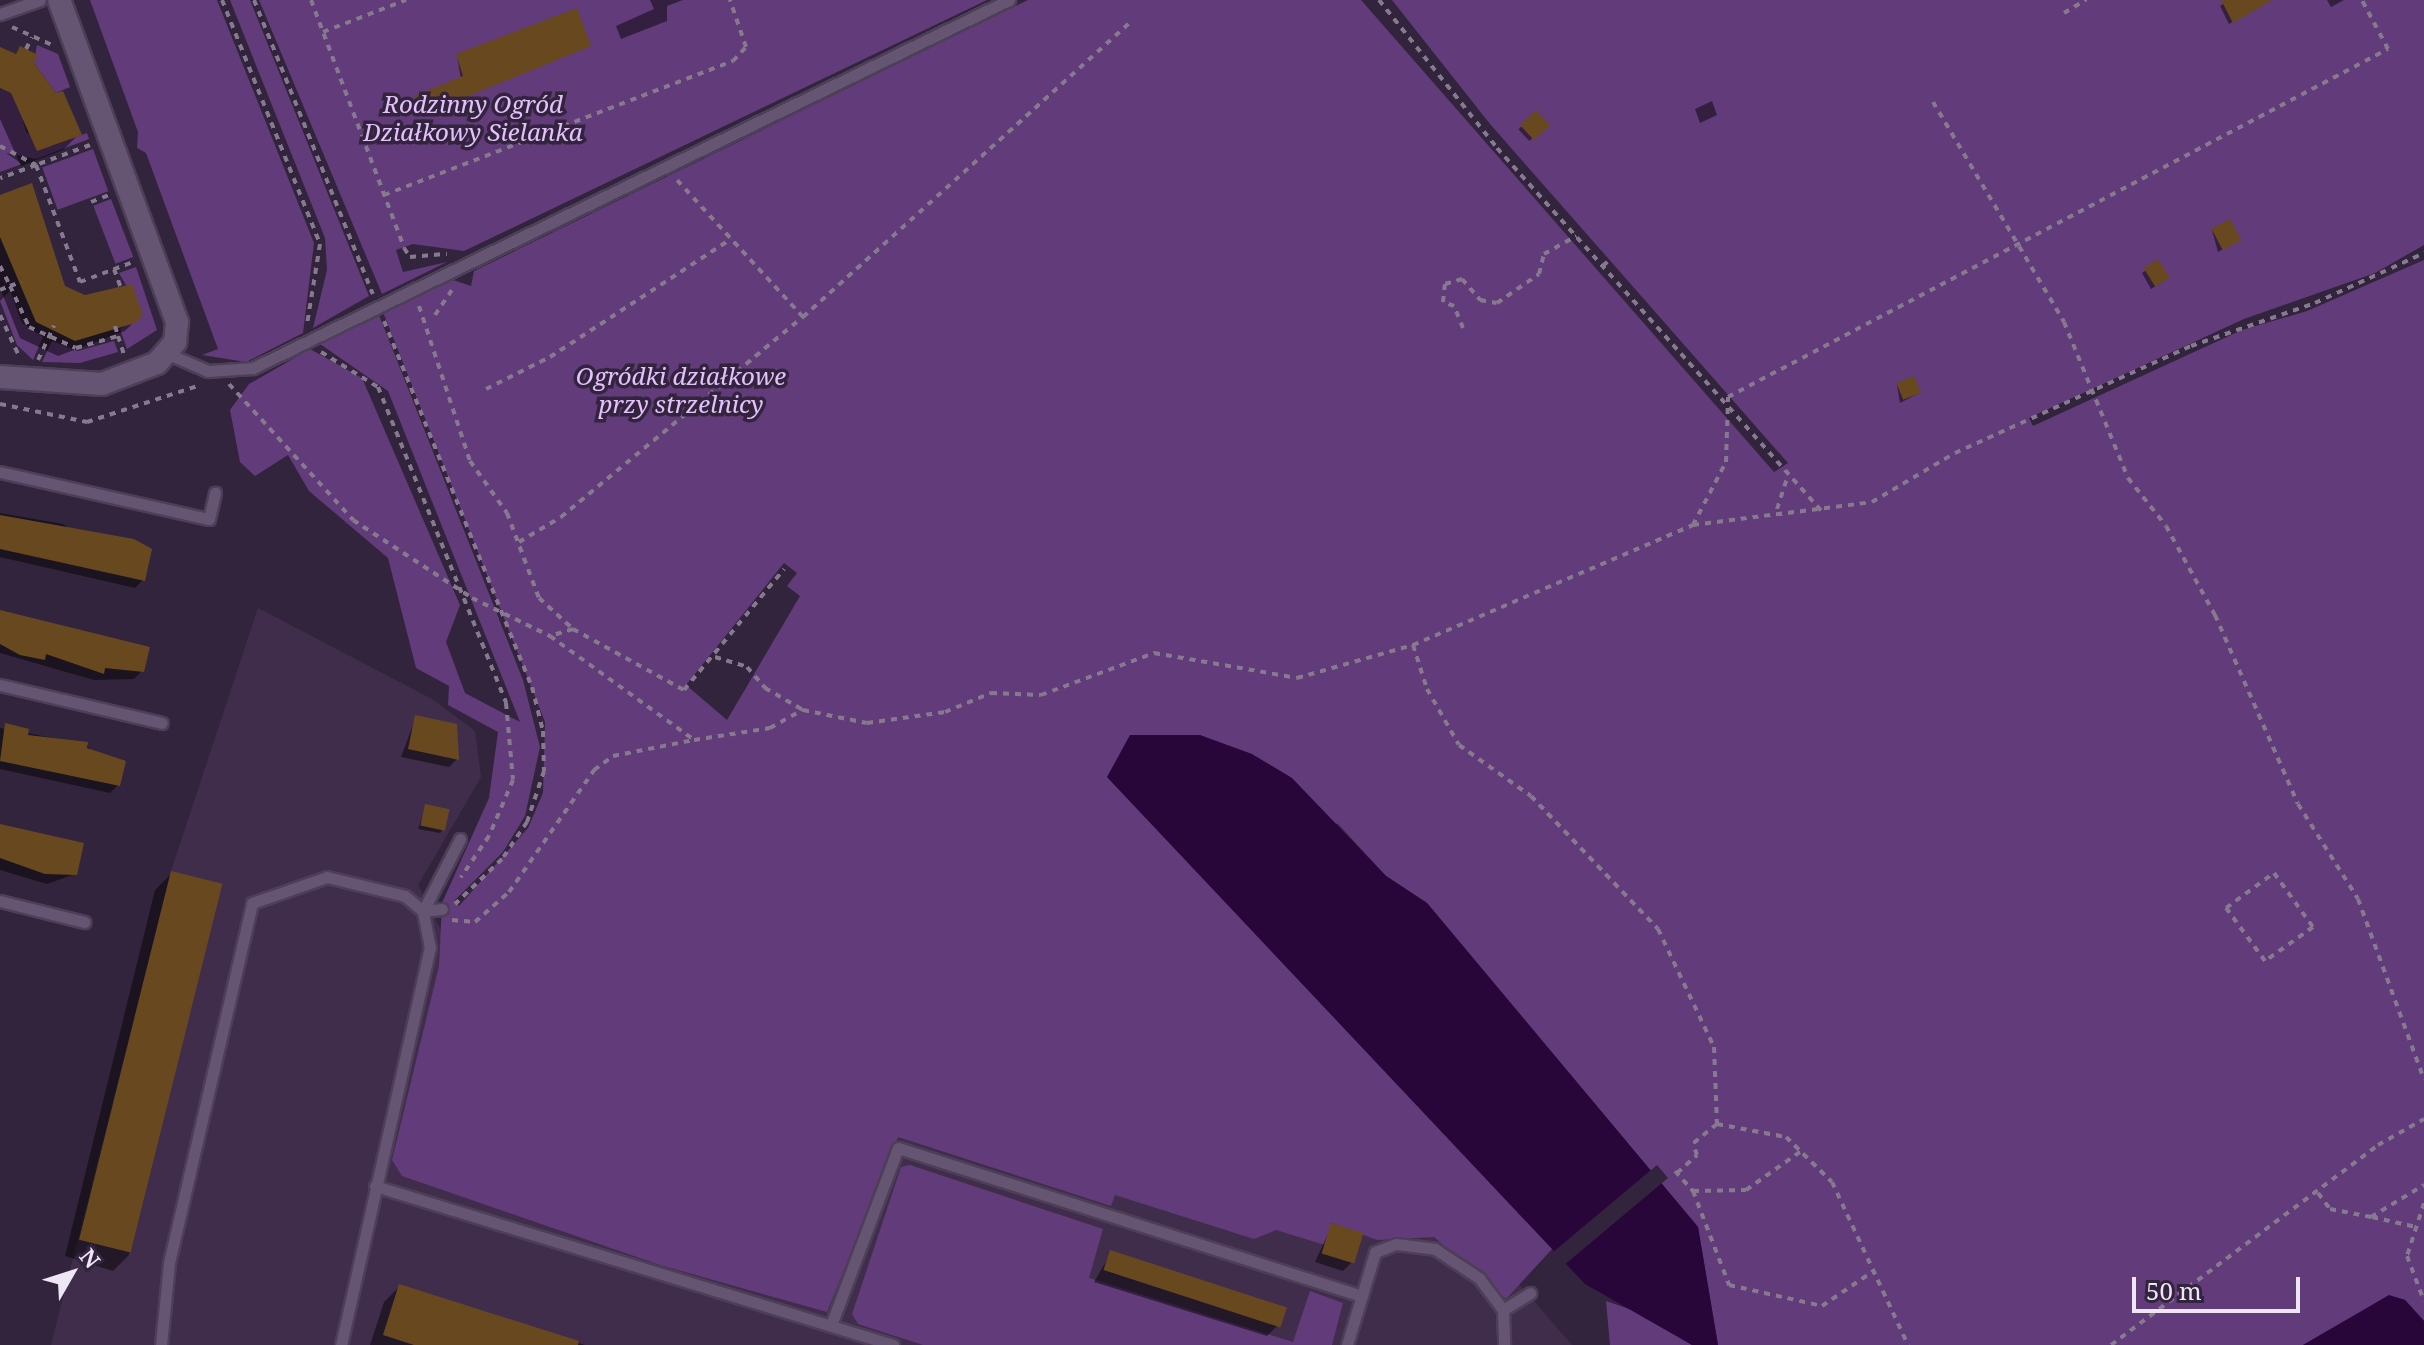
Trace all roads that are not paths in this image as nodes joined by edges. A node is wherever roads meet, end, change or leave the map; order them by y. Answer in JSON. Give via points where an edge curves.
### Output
{"nodes":[{"id":1,"x":40,"y":0,"type":"edge"},
{"id":2,"x":59,"y":0,"type":"edge"},
{"id":3,"x":1009,"y":0,"type":"edge"},
{"id":4,"x":0,"y":14,"type":"edge"},
{"id":5,"x":166,"y":353,"type":"junction"},
{"id":6,"x":0,"y":377,"type":"edge"},
{"id":7,"x":0,"y":472,"type":"edge"},
{"id":8,"x":215,"y":493,"type":"dead end"},
{"id":9,"x":0,"y":685,"type":"edge"},
{"id":10,"x":162,"y":723,"type":"dead end"},
{"id":11,"x":460,"y":839,"type":"dead end"},
{"id":12,"x":0,"y":901,"type":"edge"},
{"id":13,"x":444,"y":908,"type":"road end"},
{"id":14,"x":423,"y":911,"type":"junction"},
{"id":15,"x":84,"y":922,"type":"dead end"},
{"id":16,"x":375,"y":1186,"type":"junction"},
{"id":17,"x":1530,"y":1293,"type":"dead end"},
{"id":18,"x":1362,"y":1296,"type":"junction"},
{"id":19,"x":1503,"y":1310,"type":"junction"},
{"id":20,"x":831,"y":1325,"type":"junction"},
{"id":21,"x":161,"y":1345,"type":"edge"},
{"id":22,"x":341,"y":1345,"type":"edge"},
{"id":23,"x":893,"y":1345,"type":"edge"},
{"id":24,"x":1347,"y":1345,"type":"edge"},
{"id":25,"x":1504,"y":1345,"type":"edge"}],
"edges":[{"from":1,"to":4,"type":"lane"},
{"from":2,"to":5,"type":"street","via":[[177,322]]},
{"from":3,"to":5,"type":"lane","via":[[253,368],[223,374]]},
{"from":5,"to":6,"type":"street","via":[[136,374],[102,384]]},
{"from":7,"to":8,"type":"lane","via":[[209,519]]},
{"from":9,"to":10,"type":"lane"},
{"from":11,"to":14,"type":"lane"},
{"from":12,"to":15,"type":"lane"},
{"from":13,"to":14,"type":"lane"},
{"from":14,"to":16,"type":"lane","via":[[430,948]]},
{"from":14,"to":21,"type":"lane","via":[[405,896],[327,877],[252,903],[169,1263]]},
{"from":16,"to":20,"type":"lane"},
{"from":16,"to":22,"type":"lane"},
{"from":17,"to":19,"type":"lane"},
{"from":18,"to":19,"type":"lane","via":[[1375,1252],[1396,1244],[1435,1249],[1479,1278]]},
{"from":18,"to":20,"type":"lane","via":[[898,1148]]},
{"from":18,"to":24,"type":"lane"},
{"from":19,"to":25,"type":"lane"},
{"from":20,"to":23,"type":"lane"}]}
